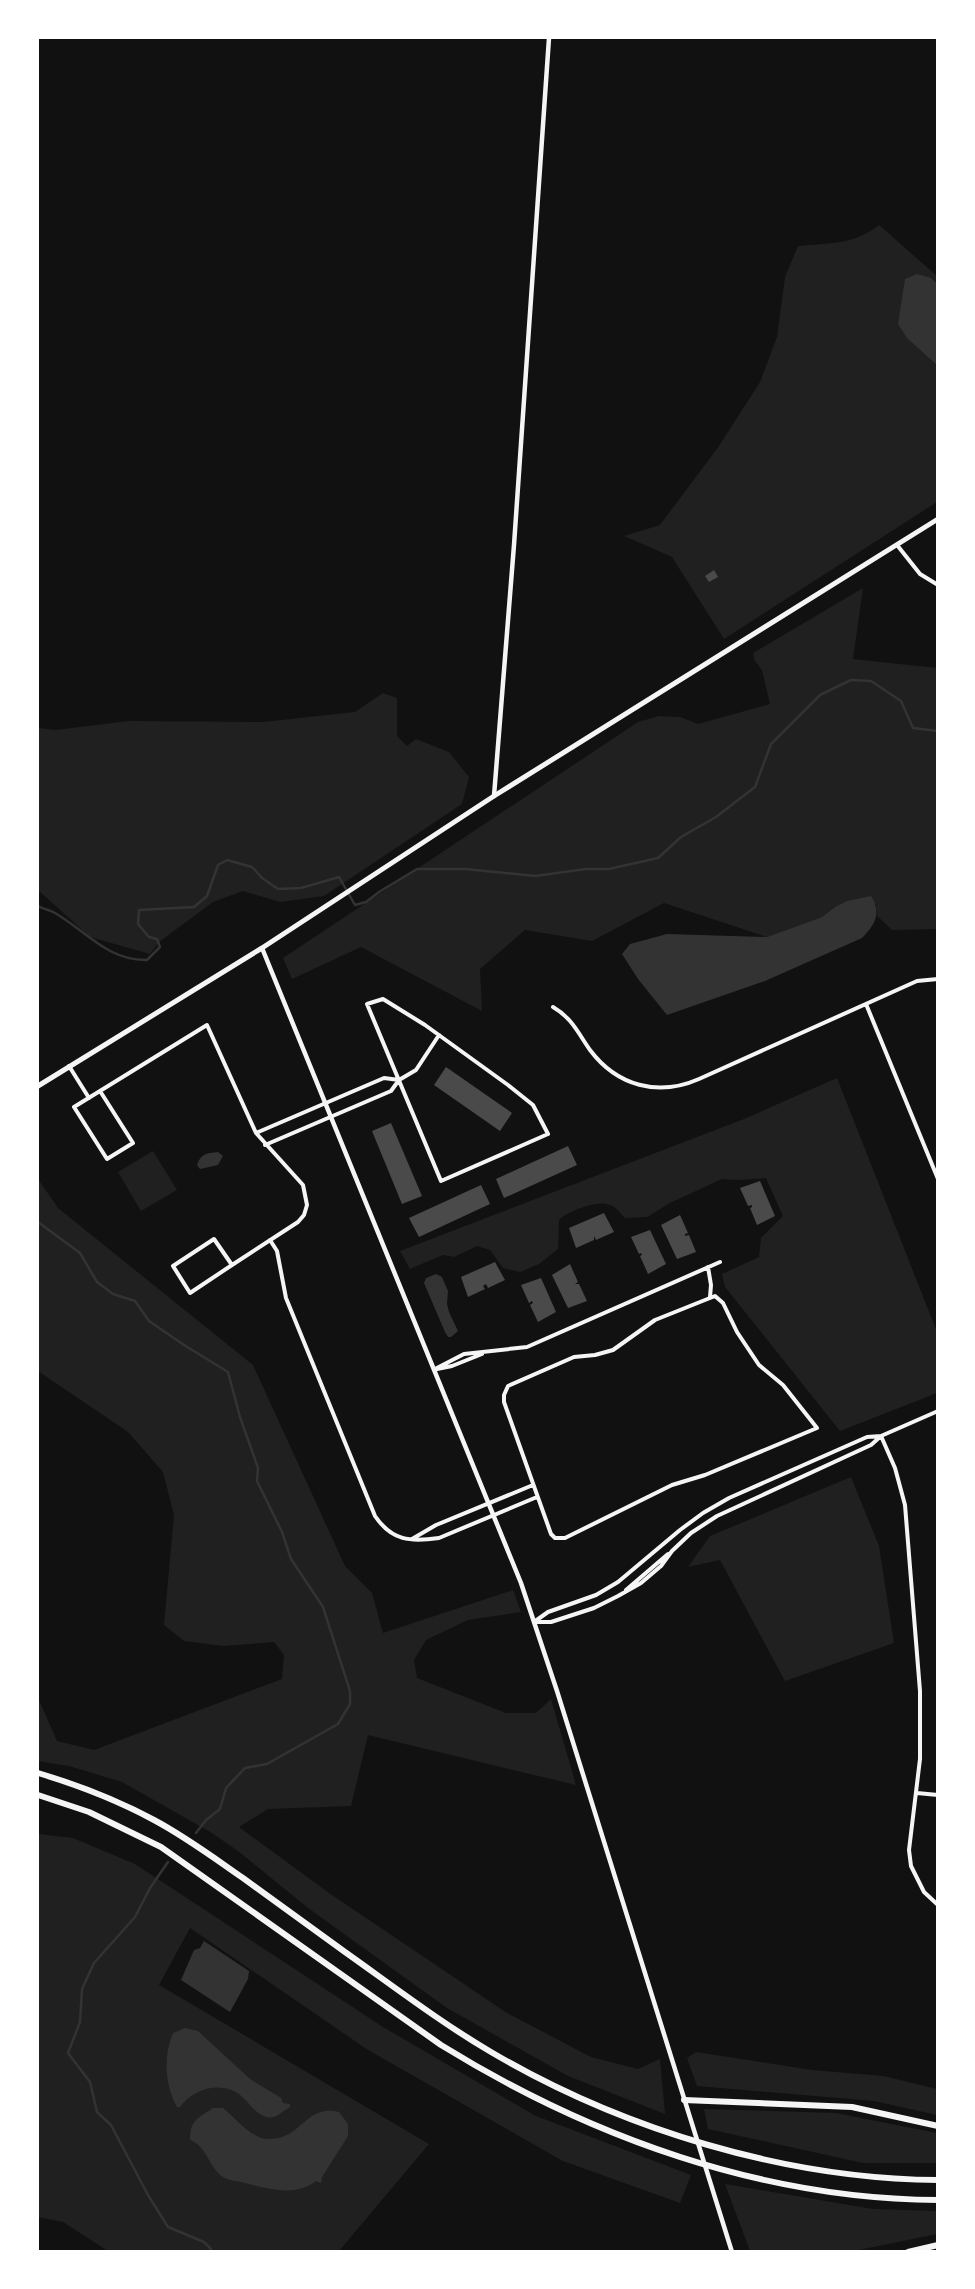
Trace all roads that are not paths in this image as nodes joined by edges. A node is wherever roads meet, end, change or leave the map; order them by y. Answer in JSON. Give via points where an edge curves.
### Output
{"nodes":[{"id":1,"x":549,"y":38,"type":"edge"},
{"id":2,"x":938,"y":519,"type":"edge"},
{"id":3,"x":897,"y":545,"type":"junction"},
{"id":4,"x":938,"y":585,"type":"edge"},
{"id":5,"x":494,"y":796,"type":"junction"},
{"id":6,"x":262,"y":948,"type":"junction"},
{"id":7,"x":938,"y":979,"type":"edge"},
{"id":8,"x":866,"y":1004,"type":"junction"},
{"id":9,"x":553,"y":1007,"type":"dead end"},
{"id":10,"x":439,"y":1035,"type":"junction"},
{"id":11,"x":69,"y":1066,"type":"junction"},
{"id":12,"x":398,"y":1080,"type":"junction"},
{"id":13,"x":38,"y":1086,"type":"edge"},
{"id":14,"x":100,"y":1091,"type":"junction"},
{"id":15,"x":88,"y":1098,"type":"junction"},
{"id":16,"x":325,"y":1104,"type":"junction"},
{"id":17,"x":331,"y":1118,"type":"junction"},
{"id":18,"x":256,"y":1133,"type":"junction"},
{"id":19,"x":265,"y":1145,"type":"junction"},
{"id":20,"x":938,"y":1179,"type":"edge"},
{"id":21,"x":270,"y":1240,"type":"junction"},
{"id":22,"x":720,"y":1262,"type":"dead end"},
{"id":23,"x":232,"y":1265,"type":"junction"},
{"id":24,"x":708,"y":1267,"type":"junction"},
{"id":25,"x":710,"y":1297,"type":"junction"},
{"id":26,"x":484,"y":1353,"type":"junction"},
{"id":27,"x":434,"y":1369,"type":"junction"},
{"id":28,"x":938,"y":1411,"type":"edge"},
{"id":29,"x":881,"y":1436,"type":"junction"},
{"id":30,"x":533,"y":1485,"type":"junction"},
{"id":31,"x":537,"y":1497,"type":"junction"},
{"id":32,"x":489,"y":1503,"type":"junction"},
{"id":33,"x":494,"y":1515,"type":"junction"},
{"id":34,"x":412,"y":1538,"type":"junction"},
{"id":35,"x":534,"y":1622,"type":"junction"},
{"id":36,"x":38,"y":1774,"type":"edge"},
{"id":37,"x":917,"y":1793,"type":"junction"},
{"id":38,"x":38,"y":1795,"type":"edge"},
{"id":39,"x":938,"y":1795,"type":"edge"},
{"id":40,"x":938,"y":1906,"type":"edge"},
{"id":41,"x":684,"y":2100,"type":"junction"},
{"id":42,"x":938,"y":2126,"type":"edge"},
{"id":43,"x":938,"y":2180,"type":"edge"},
{"id":44,"x":938,"y":2200,"type":"edge"},
{"id":45,"x":938,"y":2245,"type":"edge"},
{"id":46,"x":732,"y":2252,"type":"edge"},
{"id":47,"x":908,"y":2252,"type":"edge"}],
"edges":[{"from":1,"to":5,"type":"street"},
{"from":2,"to":3,"type":"main road"},
{"from":3,"to":4,"type":"street","via":[[920,574]]},
{"from":3,"to":5,"type":"main road"},
{"from":5,"to":6,"type":"main road"},
{"from":6,"to":11,"type":"main road"},
{"from":6,"to":16,"type":"street"},
{"from":7,"to":8,"type":"street","via":[[917,982]]},
{"from":8,"to":9,"type":"street","via":[[694,1081],[655,1087],[639,1086],[612,1071],[591,1051],[568,1016]]},
{"from":8,"to":20,"type":"street"},
{"from":10,"to":12,"type":"street","via":[[416,1070]]},
{"from":10,"to":12,"type":"street","via":[[383,999],[367,1004]]},
{"from":10,"to":12,"type":"street","via":[[533,1105],[548,1134],[441,1180]]},
{"from":11,"to":13,"type":"main road"},
{"from":11,"to":15,"type":"street"},
{"from":12,"to":16,"type":"street","via":[[384,1078]]},
{"from":12,"to":17,"type":"street","via":[[391,1091]]},
{"from":14,"to":15,"type":"street"},
{"from":14,"to":15,"type":"street","via":[[132,1143],[107,1159],[74,1106]]},
{"from":14,"to":18,"type":"street","via":[[208,1025]]},
{"from":16,"to":17,"type":"street"},
{"from":16,"to":18,"type":"street"},
{"from":17,"to":19,"type":"street"},
{"from":17,"to":27,"type":"street"},
{"from":18,"to":19,"type":"street"},
{"from":19,"to":21,"type":"street","via":[[297,1177],[306,1198],[304,1215]]},
{"from":21,"to":23,"type":"street"},
{"from":21,"to":34,"type":"street","via":[[277,1251],[286,1298],[375,1516],[387,1532],[396,1537]]},
{"from":22,"to":24,"type":"street"},
{"from":23,"to":23,"type":"street","via":[[214,1239],[173,1266],[190,1293]]},
{"from":24,"to":25,"type":"street"},
{"from":24,"to":26,"type":"street","via":[[527,1347]]},
{"from":25,"to":30,"type":"street","via":[[655,1320],[613,1350],[574,1357],[508,1386],[504,1402]]},
{"from":25,"to":31,"type":"street","via":[[715,1296],[723,1303],[759,1365],[783,1385],[817,1428],[705,1475],[672,1485],[565,1538],[555,1538],[551,1534]]},
{"from":26,"to":27,"type":"street","via":[[452,1366]]},
{"from":26,"to":27,"type":"street","via":[[464,1354]]},
{"from":27,"to":32,"type":"street"},
{"from":28,"to":29,"type":"street"},
{"from":29,"to":35,"type":"street","via":[[867,1437],[729,1498],[680,1530],[618,1582],[596,1595],[548,1612]]},
{"from":29,"to":35,"type":"street","via":[[871,1445],[717,1516],[691,1533],[642,1583],[618,1596],[594,1608],[551,1622]]},
{"from":29,"to":37,"type":"street","via":[[895,1468],[905,1505],[920,1691]]},
{"from":30,"to":31,"type":"street"},
{"from":30,"to":32,"type":"street"},
{"from":31,"to":33,"type":"street"},
{"from":32,"to":33,"type":"street"},
{"from":32,"to":34,"type":"street"},
{"from":33,"to":34,"type":"street","via":[[439,1538]]},
{"from":33,"to":35,"type":"street"},
{"from":35,"to":41,"type":"street"},
{"from":36,"to":43,"type":"highway","via":[[88,1789],[187,1839],[439,2019],[493,2053],[563,2090],[670,2132],[804,2167]]},
{"from":37,"to":39,"type":"street"},
{"from":37,"to":40,"type":"street","via":[[909,1850],[911,1866],[924,1892]]},
{"from":38,"to":44,"type":"highway","via":[[89,1812],[161,1847],[414,2026],[483,2071],[572,2116],[680,2157],[733,2172],[840,2193]]},
{"from":41,"to":42,"type":"highway","via":[[852,2107]]},
{"from":41,"to":46,"type":"street"},
{"from":45,"to":47,"type":"highway"}]}
